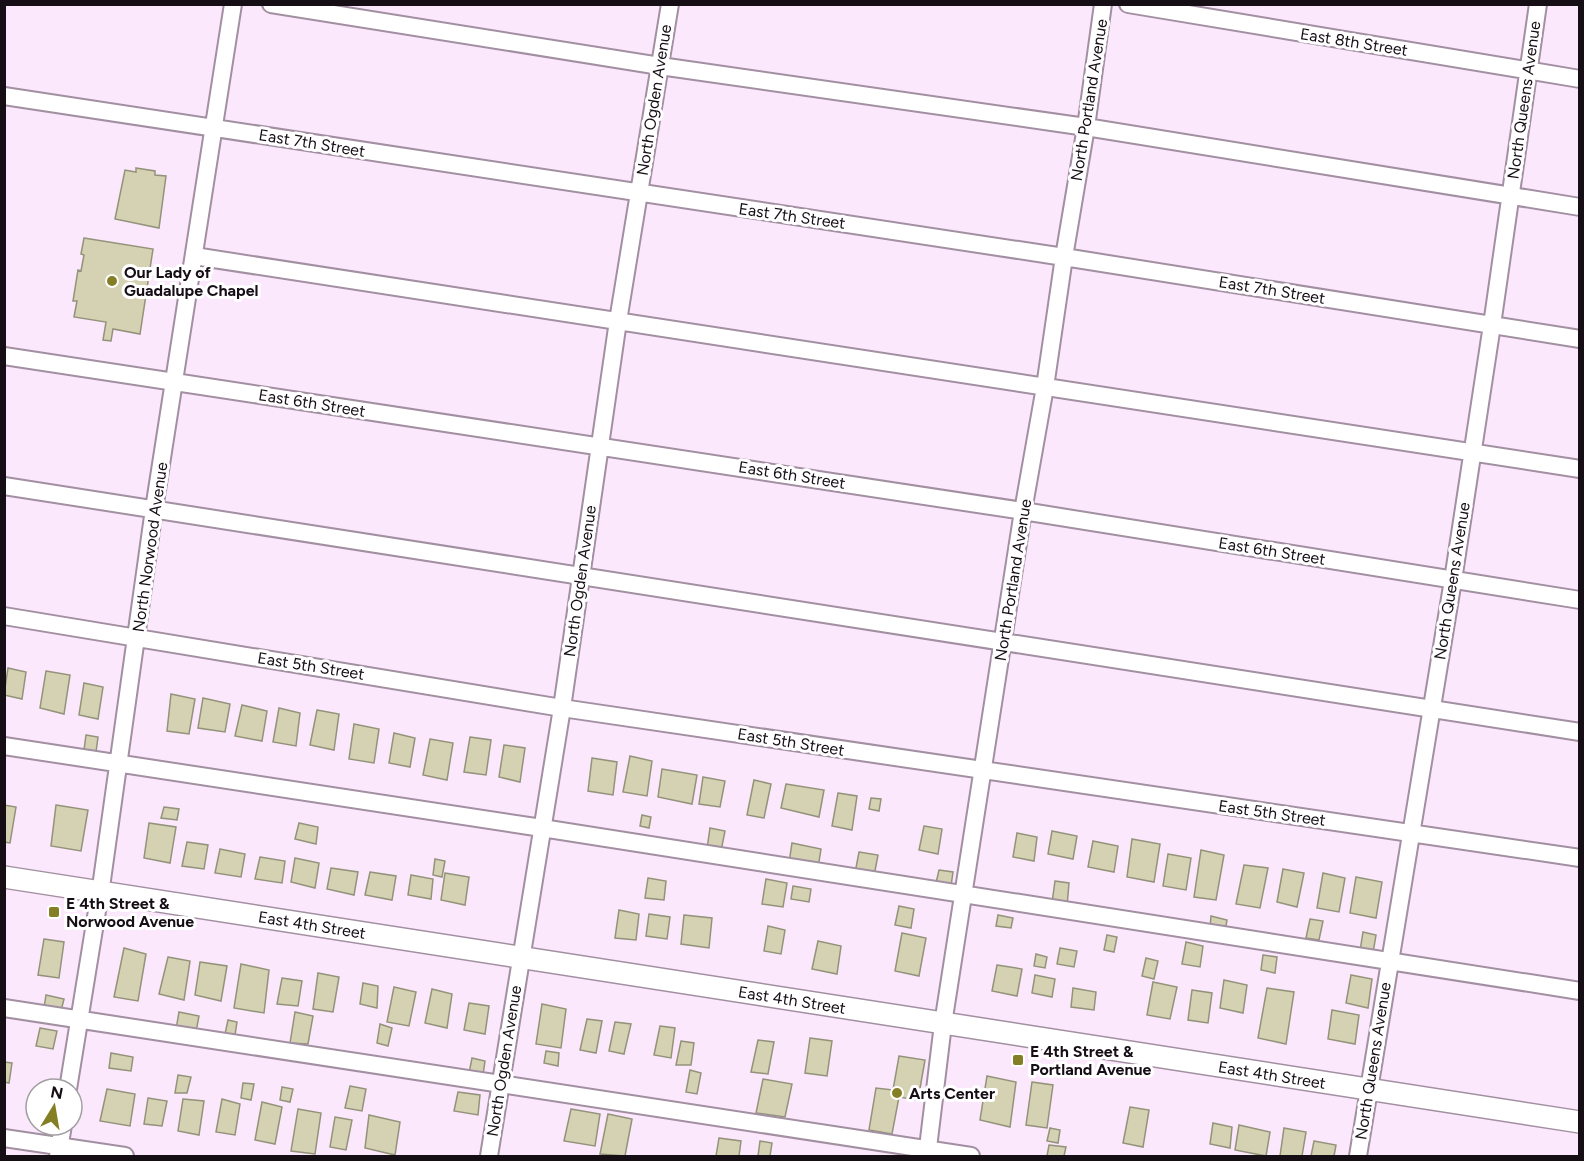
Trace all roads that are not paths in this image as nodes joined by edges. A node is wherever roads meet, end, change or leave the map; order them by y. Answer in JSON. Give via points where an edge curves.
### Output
{"nodes":[{"id":1,"x":232,"y":4,"type":"edge"},
{"id":2,"x":271,"y":4,"type":"edge"},
{"id":3,"x":670,"y":4,"type":"edge"},
{"id":4,"x":1103,"y":4,"type":"edge"},
{"id":5,"x":1128,"y":4,"type":"edge"},
{"id":6,"x":1538,"y":4,"type":"edge"},
{"id":7,"x":660,"y":66,"type":"junction"},
{"id":8,"x":1528,"y":71,"type":"junction"},
{"id":9,"x":1580,"y":79,"type":"edge"},
{"id":10,"x":4,"y":96,"type":"edge"},
{"id":11,"x":1086,"y":127,"type":"junction"},
{"id":12,"x":213,"y":128,"type":"junction"},
{"id":13,"x":640,"y":194,"type":"junction"},
{"id":14,"x":1510,"y":196,"type":"junction"},
{"id":15,"x":1580,"y":207,"type":"edge"},
{"id":16,"x":194,"y":256,"type":"junction"},
{"id":17,"x":1064,"y":257,"type":"junction"},
{"id":18,"x":618,"y":321,"type":"junction"},
{"id":19,"x":1492,"y":325,"type":"junction"},
{"id":20,"x":1580,"y":339,"type":"edge"},
{"id":21,"x":4,"y":356,"type":"edge"},
{"id":22,"x":174,"y":382,"type":"junction"},
{"id":23,"x":1045,"y":387,"type":"junction"},
{"id":24,"x":600,"y":446,"type":"junction"},
{"id":25,"x":1473,"y":452,"type":"junction"},
{"id":26,"x":1580,"y":469,"type":"edge"},
{"id":27,"x":4,"y":486,"type":"edge"},
{"id":28,"x":154,"y":509,"type":"junction"},
{"id":29,"x":1023,"y":511,"type":"junction"},
{"id":30,"x":580,"y":576,"type":"junction"},
{"id":31,"x":1453,"y":580,"type":"junction"},
{"id":32,"x":1580,"y":600,"type":"edge"},
{"id":33,"x":4,"y":616,"type":"edge"},
{"id":34,"x":137,"y":637,"type":"junction"},
{"id":35,"x":1003,"y":642,"type":"junction"},
{"id":36,"x":562,"y":708,"type":"junction"},
{"id":37,"x":1432,"y":709,"type":"junction"},
{"id":38,"x":1580,"y":732,"type":"edge"},
{"id":39,"x":4,"y":746,"type":"edge"},
{"id":40,"x":118,"y":763,"type":"junction"},
{"id":41,"x":984,"y":771,"type":"junction"},
{"id":42,"x":542,"y":828,"type":"junction"},
{"id":43,"x":1411,"y":833,"type":"junction"},
{"id":44,"x":1580,"y":858,"type":"edge"},
{"id":45,"x":4,"y":877,"type":"edge"},
{"id":46,"x":100,"y":892,"type":"junction"},
{"id":47,"x":965,"y":895,"type":"junction"},
{"id":48,"x":521,"y":957,"type":"junction"},
{"id":49,"x":1389,"y":962,"type":"junction"},
{"id":50,"x":1580,"y":991,"type":"edge"},
{"id":51,"x":4,"y":1008,"type":"edge"},
{"id":52,"x":80,"y":1020,"type":"junction"},
{"id":53,"x":943,"y":1024,"type":"junction"},
{"id":54,"x":71,"y":1077,"type":"edge"},
{"id":55,"x":501,"y":1086,"type":"junction"},
{"id":56,"x":1369,"y":1090,"type":"junction"},
{"id":57,"x":1580,"y":1122,"type":"edge"},
{"id":58,"x":4,"y":1138,"type":"edge"},
{"id":59,"x":59,"y":1151,"type":"edge"},
{"id":60,"x":928,"y":1153,"type":"edge"},
{"id":61,"x":125,"y":1156,"type":"edge"},
{"id":62,"x":489,"y":1156,"type":"edge"},
{"id":63,"x":971,"y":1156,"type":"edge"},
{"id":64,"x":1358,"y":1156,"type":"edge"}],
"edges":[{"from":1,"to":12,"type":"street","name":"North Norwood Avenue"},
{"from":2,"to":7,"type":"street"},
{"from":3,"to":7,"type":"street","name":"North Ogden Avenue"},
{"from":4,"to":11,"type":"street","name":"North Portland Avenue"},
{"from":5,"to":8,"type":"street","name":"East 8th Street"},
{"from":6,"to":8,"type":"street","name":"North Queens Avenue"},
{"from":7,"to":11,"type":"street"},
{"from":7,"to":13,"type":"street","name":"North Ogden Avenue"},
{"from":8,"to":9,"type":"street","name":"East 8th Street"},
{"from":8,"to":14,"type":"street","name":"North Queens Avenue"},
{"from":10,"to":12,"type":"street","name":"East 7th Street"},
{"from":11,"to":14,"type":"street"},
{"from":11,"to":17,"type":"street","name":"North Portland Avenue"},
{"from":12,"to":13,"type":"street","name":"East 7th Street"},
{"from":12,"to":16,"type":"street","name":"North Norwood Avenue"},
{"from":13,"to":17,"type":"street","name":"East 7th Street"},
{"from":13,"to":18,"type":"street","name":"North Ogden Avenue"},
{"from":14,"to":15,"type":"street"},
{"from":14,"to":19,"type":"street","name":"North Queens Avenue"},
{"from":16,"to":18,"type":"street"},
{"from":16,"to":22,"type":"street","name":"North Norwood Avenue"},
{"from":17,"to":19,"type":"street","name":"East 7th Street"},
{"from":17,"to":23,"type":"street","name":"North Portland Avenue"},
{"from":18,"to":23,"type":"street"},
{"from":18,"to":24,"type":"street","name":"North Ogden Avenue"},
{"from":19,"to":20,"type":"street","name":"East 7th Street"},
{"from":19,"to":25,"type":"street","name":"North Queens Avenue"},
{"from":21,"to":22,"type":"street","name":"East 6th Street"},
{"from":22,"to":24,"type":"street","name":"East 6th Street"},
{"from":22,"to":28,"type":"street","name":"North Norwood Avenue"},
{"from":23,"to":25,"type":"street"},
{"from":23,"to":29,"type":"street","name":"North Portland Avenue"},
{"from":24,"to":29,"type":"street","name":"East 6th Street"},
{"from":24,"to":30,"type":"street","name":"North Ogden Avenue"},
{"from":25,"to":26,"type":"street"},
{"from":25,"to":31,"type":"street","name":"North Queens Avenue"},
{"from":27,"to":28,"type":"street"},
{"from":28,"to":30,"type":"street"},
{"from":28,"to":34,"type":"street","name":"North Norwood Avenue"},
{"from":29,"to":31,"type":"street","name":"East 6th Street"},
{"from":29,"to":35,"type":"street","name":"North Portland Avenue"},
{"from":30,"to":35,"type":"street"},
{"from":30,"to":36,"type":"street","name":"North Ogden Avenue"},
{"from":31,"to":32,"type":"street","name":"East 6th Street"},
{"from":31,"to":37,"type":"street","name":"North Queens Avenue"},
{"from":33,"to":34,"type":"street","name":"East 5th Street"},
{"from":34,"to":36,"type":"street","name":"East 5th Street"},
{"from":34,"to":40,"type":"street","name":"North Norwood Avenue"},
{"from":35,"to":37,"type":"street"},
{"from":35,"to":41,"type":"street","name":"North Portland Avenue"},
{"from":36,"to":41,"type":"street","name":"East 5th Street"},
{"from":36,"to":42,"type":"street","name":"North Ogden Avenue"},
{"from":37,"to":38,"type":"street"},
{"from":37,"to":43,"type":"street","name":"North Queens Avenue"},
{"from":39,"to":40,"type":"street"},
{"from":40,"to":42,"type":"street"},
{"from":40,"to":46,"type":"street","name":"North Norwood Avenue"},
{"from":41,"to":43,"type":"street","name":"East 5th Street"},
{"from":41,"to":47,"type":"street","name":"North Portland Avenue"},
{"from":42,"to":47,"type":"street"},
{"from":42,"to":48,"type":"street","name":"North Ogden Avenue"},
{"from":43,"to":44,"type":"street","name":"East 5th Street"},
{"from":43,"to":49,"type":"street","name":"North Queens Avenue"},
{"from":45,"to":46,"type":"main road","name":"East 4th Street"},
{"from":46,"to":48,"type":"main road","name":"East 4th Street"},
{"from":46,"to":52,"type":"street","name":"North Norwood Avenue"},
{"from":47,"to":49,"type":"street"},
{"from":47,"to":53,"type":"street","name":"North Portland Avenue"},
{"from":48,"to":53,"type":"main road","name":"East 4th Street"},
{"from":48,"to":55,"type":"street","name":"North Ogden Avenue"},
{"from":49,"to":50,"type":"street"},
{"from":49,"to":56,"type":"street","name":"North Queens Avenue"},
{"from":51,"to":52,"type":"street"},
{"from":52,"to":54,"type":"street","name":"North Norwood Avenue"},
{"from":52,"to":55,"type":"street"},
{"from":53,"to":56,"type":"main road","name":"East 4th Street"},
{"from":53,"to":60,"type":"street","name":"North Portland Avenue"},
{"from":55,"to":60,"type":"street"},
{"from":55,"to":62,"type":"street","name":"North Ogden Avenue"},
{"from":56,"to":57,"type":"main road","name":"East 4th Street"},
{"from":56,"to":64,"type":"street","name":"North Queens Avenue"},
{"from":58,"to":59,"type":"street"},
{"from":59,"to":61,"type":"street"},
{"from":60,"to":63,"type":"street"}]}
